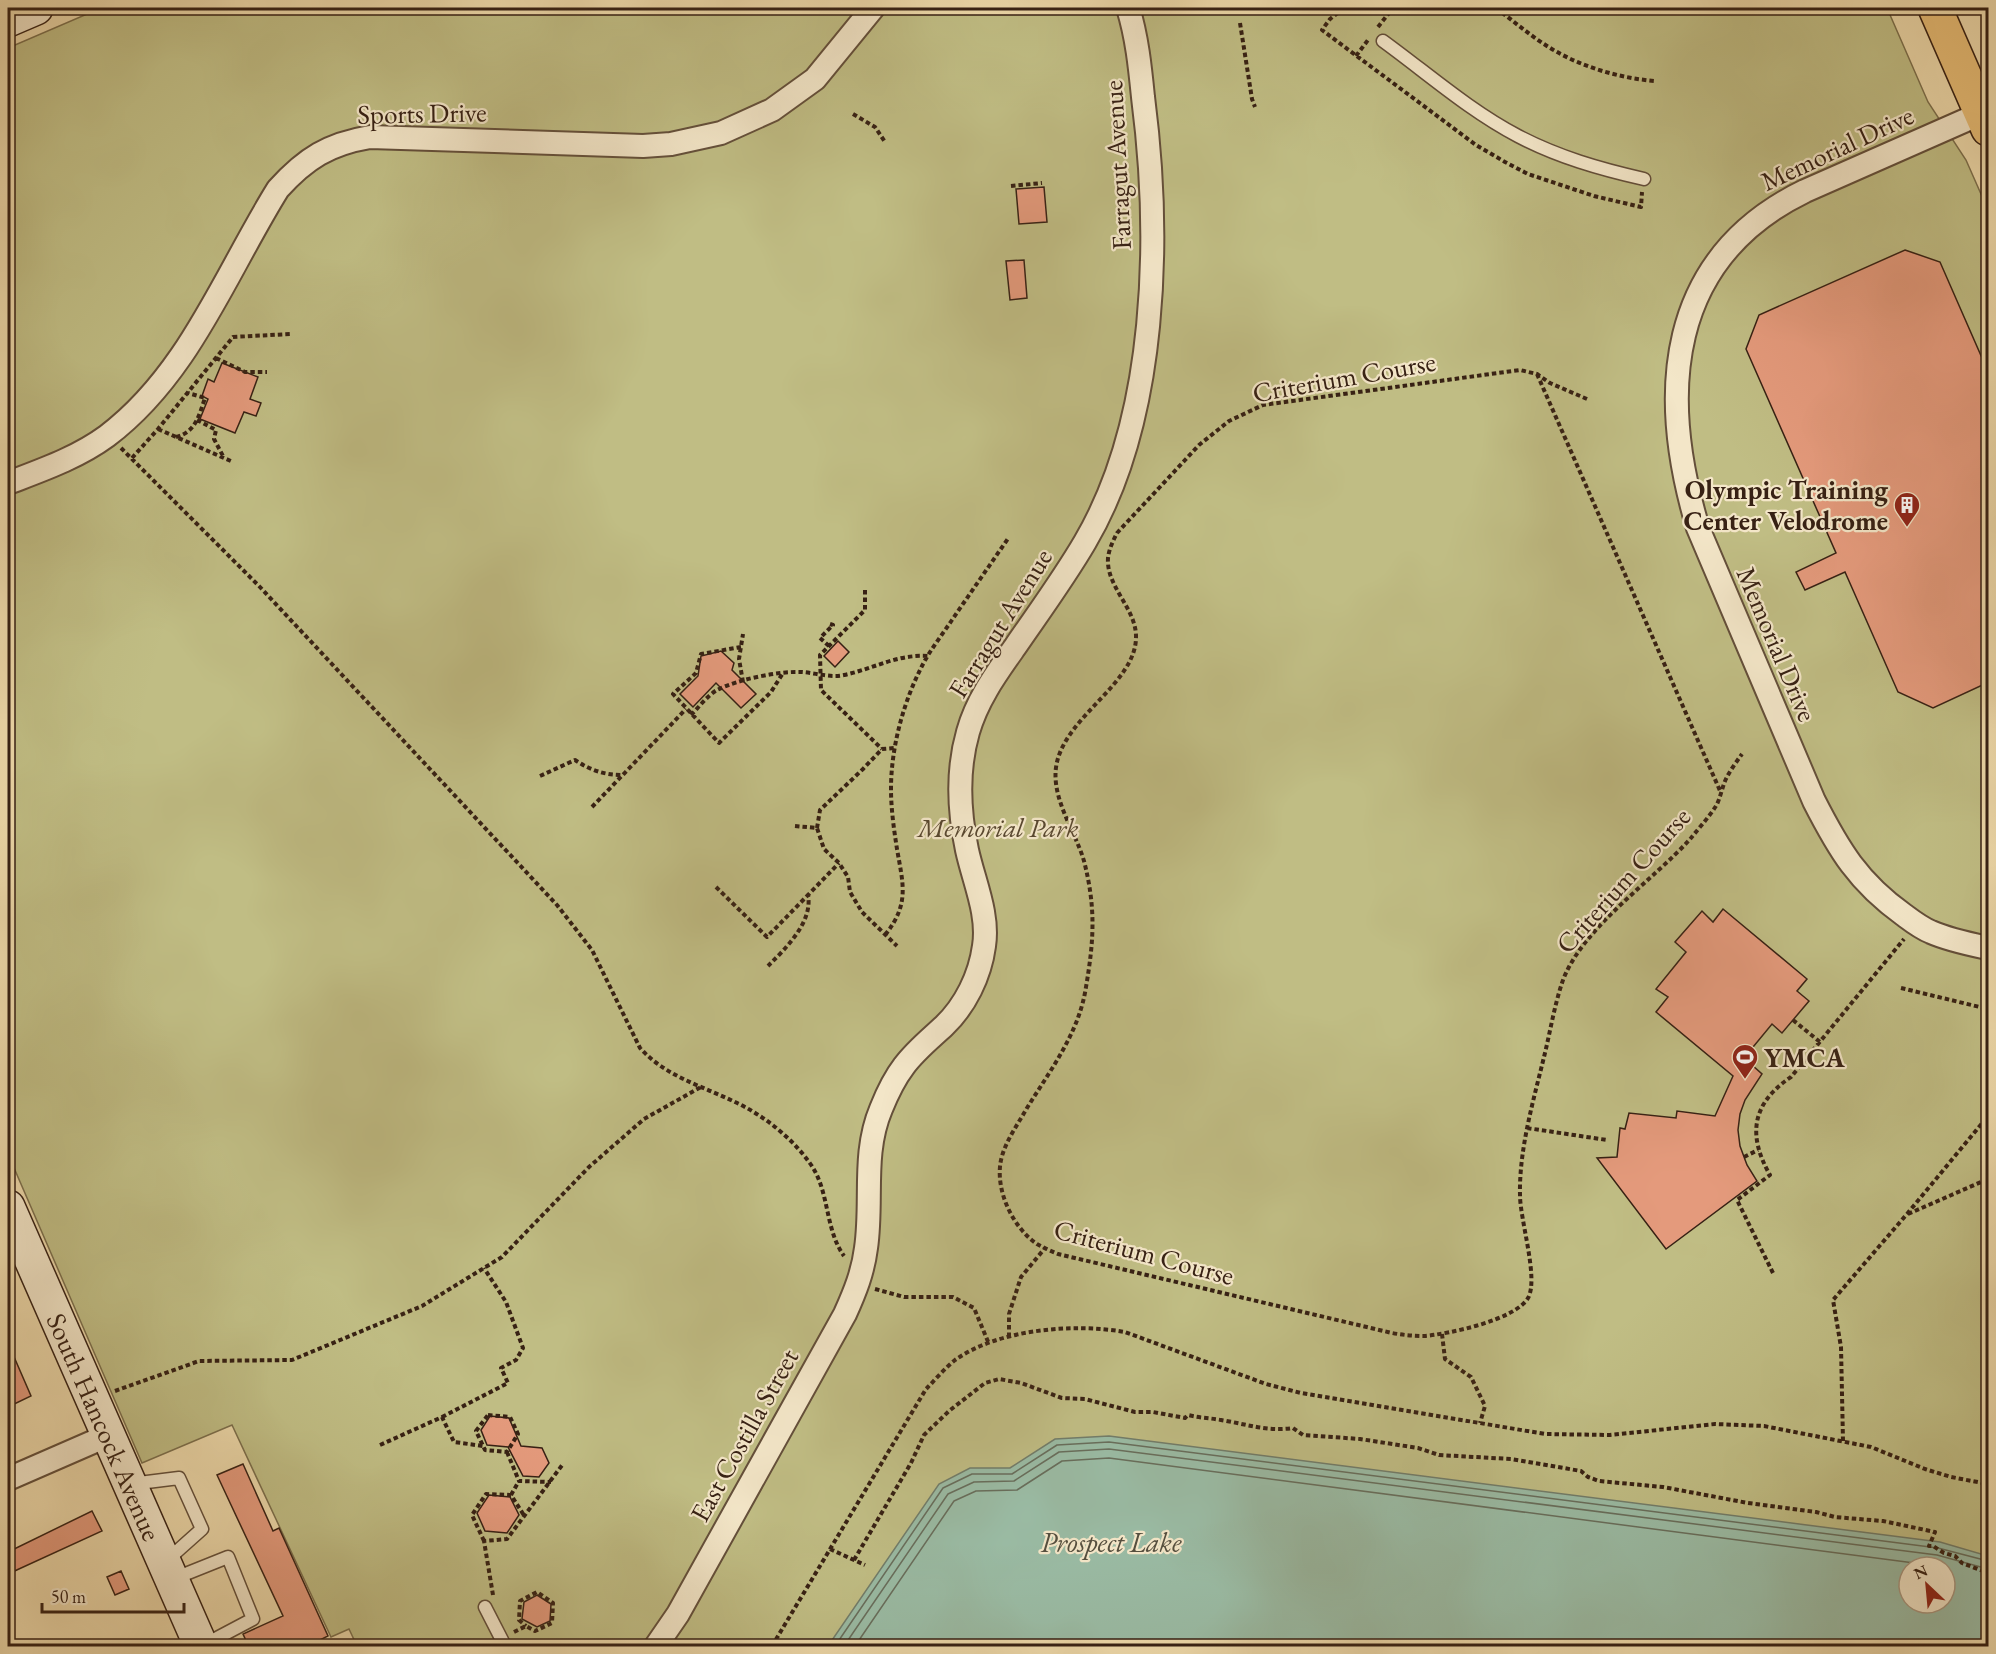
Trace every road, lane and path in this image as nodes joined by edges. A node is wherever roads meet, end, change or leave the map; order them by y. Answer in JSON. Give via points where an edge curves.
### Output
{"nodes":[{"id":1,"x":36,"y":8,"type":"edge"},
{"id":2,"x":873,"y":8,"type":"edge"},
{"id":3,"x":1128,"y":8,"type":"edge"},
{"id":4,"x":1496,"y":8,"type":"edge"},
{"id":5,"x":1935,"y":8,"type":"edge"},
{"id":6,"x":8,"y":20,"type":"edge"},
{"id":7,"x":1240,"y":23,"type":"dead end"},
{"id":8,"x":1383,"y":41,"type":"dead end"},
{"id":9,"x":1654,"y":81,"type":"dead end"},
{"id":10,"x":1255,"y":107,"type":"dead end"},
{"id":11,"x":853,"y":114,"type":"dead end"},
{"id":12,"x":1985,"y":121,"type":"edge"},
{"id":13,"x":885,"y":142,"type":"dead end"},
{"id":14,"x":1644,"y":179,"type":"dead end"},
{"id":15,"x":1042,"y":183,"type":"dead end"},
{"id":16,"x":1011,"y":186,"type":"dead end"},
{"id":17,"x":290,"y":334,"type":"dead end"},
{"id":18,"x":216,"y":358,"type":"junction"},
{"id":19,"x":267,"y":372,"type":"dead end"},
{"id":20,"x":1537,"y":374,"type":"junction"},
{"id":21,"x":188,"y":393,"type":"junction"},
{"id":22,"x":1587,"y":399,"type":"dead end"},
{"id":23,"x":197,"y":420,"type":"junction"},
{"id":24,"x":158,"y":429,"type":"junction"},
{"id":25,"x":107,"y":436,"type":"junction"},
{"id":26,"x":175,"y":438,"type":"junction"},
{"id":27,"x":132,"y":458,"type":"junction"},
{"id":28,"x":224,"y":458,"type":"junction"},
{"id":29,"x":233,"y":462,"type":"dead end"},
{"id":30,"x":8,"y":483,"type":"edge"},
{"id":31,"x":1010,"y":537,"type":"dead end"},
{"id":32,"x":864,"y":590,"type":"dead end"},
{"id":33,"x":830,"y":624,"type":"dead end"},
{"id":34,"x":743,"y":634,"type":"dead end"},
{"id":35,"x":829,"y":646,"type":"junction"},
{"id":36,"x":741,"y":647,"type":"junction"},
{"id":37,"x":928,"y":656,"type":"junction"},
{"id":38,"x":783,"y":673,"type":"junction"},
{"id":39,"x":820,"y":674,"type":"junction"},
{"id":40,"x":743,"y":682,"type":"junction"},
{"id":41,"x":686,"y":709,"type":"junction"},
{"id":42,"x":691,"y":715,"type":"junction"},
{"id":43,"x":895,"y":748,"type":"junction"},
{"id":44,"x":882,"y":749,"type":"junction"},
{"id":45,"x":1742,"y":754,"type":"dead end"},
{"id":46,"x":622,"y":775,"type":"junction"},
{"id":47,"x":540,"y":776,"type":"dead end"},
{"id":48,"x":1722,"y":794,"type":"junction"},
{"id":49,"x":592,"y":807,"type":"dead end"},
{"id":50,"x":795,"y":826,"type":"dead end"},
{"id":51,"x":817,"y":828,"type":"junction"},
{"id":52,"x":839,"y":863,"type":"junction"},
{"id":53,"x":716,"y":887,"type":"dead end"},
{"id":54,"x":808,"y":895,"type":"junction"},
{"id":55,"x":1916,"y":924,"type":"junction"},
{"id":56,"x":885,"y":935,"type":"junction"},
{"id":57,"x":897,"y":946,"type":"dead end"},
{"id":58,"x":1989,"y":948,"type":"edge"},
{"id":59,"x":768,"y":966,"type":"dead end"},
{"id":60,"x":1901,"y":988,"type":"dead end"},
{"id":61,"x":1989,"y":1009,"type":"edge"},
{"id":62,"x":1793,"y":1020,"type":"dead end"},
{"id":63,"x":1820,"y":1042,"type":"junction"},
{"id":64,"x":701,"y":1087,"type":"junction"},
{"id":65,"x":1989,"y":1116,"type":"edge"},
{"id":66,"x":1527,"y":1128,"type":"junction"},
{"id":67,"x":1607,"y":1140,"type":"dead end"},
{"id":68,"x":1758,"y":1150,"type":"junction"},
{"id":69,"x":1744,"y":1157,"type":"dead end"},
{"id":70,"x":1989,"y":1179,"type":"edge"},
{"id":71,"x":1907,"y":1214,"type":"junction"},
{"id":72,"x":9,"y":1217,"type":"edge"},
{"id":73,"x":867,"y":1245,"type":"joint"},
{"id":74,"x":1046,"y":1248,"type":"junction"},
{"id":75,"x":484,"y":1268,"type":"junction"},
{"id":76,"x":862,"y":1273,"type":"junction"},
{"id":77,"x":1773,"y":1273,"type":"dead end"},
{"id":78,"x":1442,"y":1334,"type":"junction"},
{"id":79,"x":1009,"y":1338,"type":"junction"},
{"id":80,"x":989,"y":1344,"type":"junction"},
{"id":81,"x":93,"y":1399,"type":"junction"},
{"id":82,"x":442,"y":1417,"type":"junction"},
{"id":83,"x":1480,"y":1423,"type":"junction"},
{"id":84,"x":109,"y":1435,"type":"junction"},
{"id":85,"x":1843,"y":1441,"type":"junction"},
{"id":86,"x":380,"y":1445,"type":"dead end"},
{"id":87,"x":483,"y":1446,"type":"junction"},
{"id":88,"x":507,"y":1452,"type":"junction"},
{"id":89,"x":563,"y":1464,"type":"dead end"},
{"id":90,"x":8,"y":1479,"type":"edge"},
{"id":91,"x":519,"y":1481,"type":"junction"},
{"id":92,"x":551,"y":1482,"type":"junction"},
{"id":93,"x":130,"y":1484,"type":"junction"},
{"id":94,"x":1989,"y":1484,"type":"edge"},
{"id":95,"x":511,"y":1495,"type":"junction"},
{"id":96,"x":525,"y":1517,"type":"junction"},
{"id":97,"x":484,"y":1541,"type":"junction"},
{"id":98,"x":830,"y":1549,"type":"junction"},
{"id":99,"x":854,"y":1560,"type":"junction"},
{"id":100,"x":865,"y":1565,"type":"dead end"},
{"id":101,"x":168,"y":1571,"type":"junction"},
{"id":102,"x":1989,"y":1573,"type":"edge"},
{"id":103,"x":492,"y":1606,"type":"joint"},
{"id":104,"x":507,"y":1624,"type":"dead end"},
{"id":105,"x":526,"y":1626,"type":"junction"},
{"id":106,"x":508,"y":1639,"type":"edge"},
{"id":107,"x":202,"y":1647,"type":"edge"},
{"id":108,"x":656,"y":1647,"type":"edge"},
{"id":109,"x":771,"y":1647,"type":"edge"}],
"edges":[{"from":1,"to":6,"type":"main road"},
{"from":2,"to":25,"type":"street","name":"Sports Drive","via":[[815,79],[772,110],[721,133],[643,147],[370,137],[330,147],[291,174],[278,189],[206,318],[173,366],[134,412]]},
{"from":3,"to":73,"type":"street","name":"Farragut Avenue","via":[[1136,34],[1151,193],[1150,288],[1134,409],[1125,447],[1087,539],[987,688],[968,729],[960,770],[961,808],[985,925],[984,944],[974,982],[962,1005],[905,1064],[880,1110],[869,1158]]},
{"from":4,"to":9,"type":"path","via":[[1545,45],[1578,62]]},
{"from":5,"to":12,"type":"main road"},
{"from":7,"to":10,"type":"path"},
{"from":8,"to":14,"type":"lane","via":[[1518,136],[1585,164]]},
{"from":11,"to":13,"type":"path","via":[[875,128]]},
{"from":12,"to":55,"type":"street","name":"Memorial Drive","via":[[1805,191],[1762,215],[1742,233],[1709,276],[1696,300],[1678,356],[1681,458],[1698,528],[1814,801],[1846,860],[1882,899]]},
{"from":15,"to":16,"type":"path"},
{"from":17,"to":18,"type":"path","via":[[233,338]]},
{"from":18,"to":19,"type":"path","via":[[245,372]]},
{"from":18,"to":21,"type":"path"},
{"from":20,"to":22,"type":"path","name":"Criterium Course"},
{"from":20,"to":48,"type":"path"},
{"from":20,"to":74,"type":"path","name":"Criterium Course","via":[[1505,371],[1263,405],[1229,421],[1200,445],[1117,533],[1108,558],[1114,581],[1136,625],[1133,655],[1071,731],[1057,763],[1062,805],[1083,859],[1094,913],[1086,988],[1074,1031],[1011,1134],[1000,1174],[1015,1221]]},
{"from":21,"to":23,"type":"path","via":[[205,398]]},
{"from":21,"to":24,"type":"path"},
{"from":23,"to":26,"type":"path","via":[[190,431]]},
{"from":23,"to":28,"type":"path","via":[[216,430],[214,438]]},
{"from":24,"to":26,"type":"path"},
{"from":24,"to":27,"type":"path"},
{"from":25,"to":27,"type":"path"},
{"from":25,"to":30,"type":"street","name":"Sports Drive","via":[[69,459]]},
{"from":26,"to":28,"type":"path"},
{"from":27,"to":64,"type":"path","via":[[260,586],[557,905],[592,950],[640,1048],[650,1060]]},
{"from":28,"to":29,"type":"path"},
{"from":31,"to":37,"type":"path"},
{"from":32,"to":35,"type":"path","via":[[865,610]]},
{"from":33,"to":35,"type":"path","via":[[833,625],[820,638]]},
{"from":34,"to":36,"type":"path"},
{"from":35,"to":39,"type":"path","via":[[820,655]]},
{"from":36,"to":40,"type":"path"},
{"from":36,"to":41,"type":"path","via":[[701,654],[696,673],[673,694]]},
{"from":37,"to":39,"type":"path","via":[[897,658],[840,676]]},
{"from":37,"to":43,"type":"path","via":[[909,694]]},
{"from":38,"to":39,"type":"path"},
{"from":38,"to":40,"type":"path"},
{"from":38,"to":42,"type":"path","via":[[771,692],[719,743]]},
{"from":39,"to":44,"type":"path","via":[[821,690]]},
{"from":40,"to":42,"type":"path","via":[[716,690]]},
{"from":41,"to":42,"type":"path"},
{"from":41,"to":46,"type":"path"},
{"from":43,"to":44,"type":"path"},
{"from":43,"to":56,"type":"path","via":[[891,790],[904,885],[902,905]]},
{"from":44,"to":51,"type":"path","via":[[820,810]]},
{"from":45,"to":48,"type":"path","name":"Criterium Course","via":[[1726,778]]},
{"from":46,"to":47,"type":"path","via":[[600,773],[575,760]]},
{"from":46,"to":49,"type":"path"},
{"from":48,"to":66,"type":"path","name":"Criterium Course","via":[[1690,839],[1598,929],[1573,960],[1561,986]]},
{"from":50,"to":51,"type":"path"},
{"from":51,"to":52,"type":"path","via":[[824,849]]},
{"from":52,"to":54,"type":"path"},
{"from":52,"to":56,"type":"path","via":[[862,912]]},
{"from":53,"to":54,"type":"path","via":[[767,937]]},
{"from":54,"to":59,"type":"path","via":[[810,904],[794,940]]},
{"from":55,"to":58,"type":"street","name":"Memorial Drive","via":[[1955,941]]},
{"from":55,"to":63,"type":"path"},
{"from":56,"to":57,"type":"path"},
{"from":60,"to":61,"type":"path"},
{"from":62,"to":63,"type":"path"},
{"from":63,"to":68,"type":"path","via":[[1761,1108],[1756,1120]]},
{"from":64,"to":75,"type":"path","via":[[644,1119],[589,1167],[502,1257]]},
{"from":64,"to":76,"type":"path","via":[[768,1122],[809,1161],[818,1177],[840,1250],[851,1266]]},
{"from":65,"to":71,"type":"path"},
{"from":66,"to":67,"type":"path"},
{"from":66,"to":78,"type":"path","name":"Criterium Course","via":[[1520,1193],[1531,1271],[1530,1296],[1513,1312]]},
{"from":68,"to":69,"type":"path"},
{"from":68,"to":77,"type":"path","via":[[1770,1175],[1737,1200]]},
{"from":70,"to":71,"type":"path"},
{"from":71,"to":85,"type":"path","via":[[1833,1300],[1841,1347]]},
{"from":72,"to":81,"type":"main road","name":"South Hancock Avenue"},
{"from":73,"to":76,"type":"street","name":"East Costilla Street"},
{"from":74,"to":78,"type":"path","name":"Criterium Course","via":[[1392,1333]]},
{"from":74,"to":79,"type":"path","via":[[1021,1277],[1009,1314]]},
{"from":75,"to":81,"type":"path","via":[[422,1306],[292,1360],[199,1361]]},
{"from":75,"to":82,"type":"path","via":[[506,1302],[523,1348],[516,1360],[501,1368],[508,1383]]},
{"from":76,"to":80,"type":"path","via":[[875,1289],[884,1292],[904,1297],[953,1297],[974,1308]]},
{"from":76,"to":108,"type":"street","name":"East Costilla Street","via":[[839,1324]]},
{"from":78,"to":83,"type":"path","via":[[1445,1359],[1471,1377],[1485,1406]]},
{"from":79,"to":80,"type":"path"},
{"from":79,"to":83,"type":"path","via":[[1067,1328],[1125,1332],[1301,1393]]},
{"from":80,"to":98,"type":"path","via":[[956,1360],[926,1389]]},
{"from":81,"to":84,"type":"main road","name":"South Hancock Avenue"},
{"from":82,"to":86,"type":"path"},
{"from":82,"to":87,"type":"path","via":[[454,1442]]},
{"from":83,"to":85,"type":"path","via":[[1545,1434],[1610,1435],[1715,1424],[1764,1426]]},
{"from":84,"to":90,"type":"street"},
{"from":84,"to":93,"type":"main road","name":"South Hancock Avenue"},
{"from":85,"to":94,"type":"path","via":[[1871,1447],[1942,1474]]},
{"from":87,"to":88,"type":"path","via":[[485,1450]]},
{"from":87,"to":88,"type":"path","via":[[476,1431],[488,1415],[510,1417],[518,1434]]},
{"from":88,"to":91,"type":"path"},
{"from":89,"to":92,"type":"path"},
{"from":91,"to":92,"type":"path"},
{"from":91,"to":95,"type":"path"},
{"from":92,"to":96,"type":"path"},
{"from":93,"to":101,"type":"main road","name":"South Hancock Avenue"},
{"from":93,"to":101,"type":"lane","via":[[179,1478],[202,1529]]},
{"from":95,"to":96,"type":"path"},
{"from":95,"to":97,"type":"path","via":[[486,1494],[471,1515]]},
{"from":96,"to":97,"type":"path","via":[[507,1539]]},
{"from":97,"to":103,"type":"path"},
{"from":98,"to":99,"type":"path"},
{"from":98,"to":109,"type":"path"},
{"from":99,"to":100,"type":"path"},
{"from":99,"to":102,"type":"path","via":[[924,1435],[985,1383],[999,1379],[1062,1398],[1085,1399],[1135,1412],[1185,1418],[1188,1415],[1276,1431],[1293,1428],[1303,1435],[1372,1441],[1439,1455],[1511,1459],[1581,1471],[1599,1480],[1882,1521],[1935,1532],[1929,1546]]},
{"from":101,"to":107,"type":"main road","name":"South Hancock Avenue"},
{"from":101,"to":107,"type":"lane","via":[[228,1557],[253,1619]]},
{"from":103,"to":106,"type":"lane"},
{"from":104,"to":106,"type":"path"},
{"from":105,"to":105,"type":"path","via":[[519,1620],[520,1600],[537,1592],[553,1603],[552,1623],[535,1631]]},
{"from":105,"to":106,"type":"path"}]}
